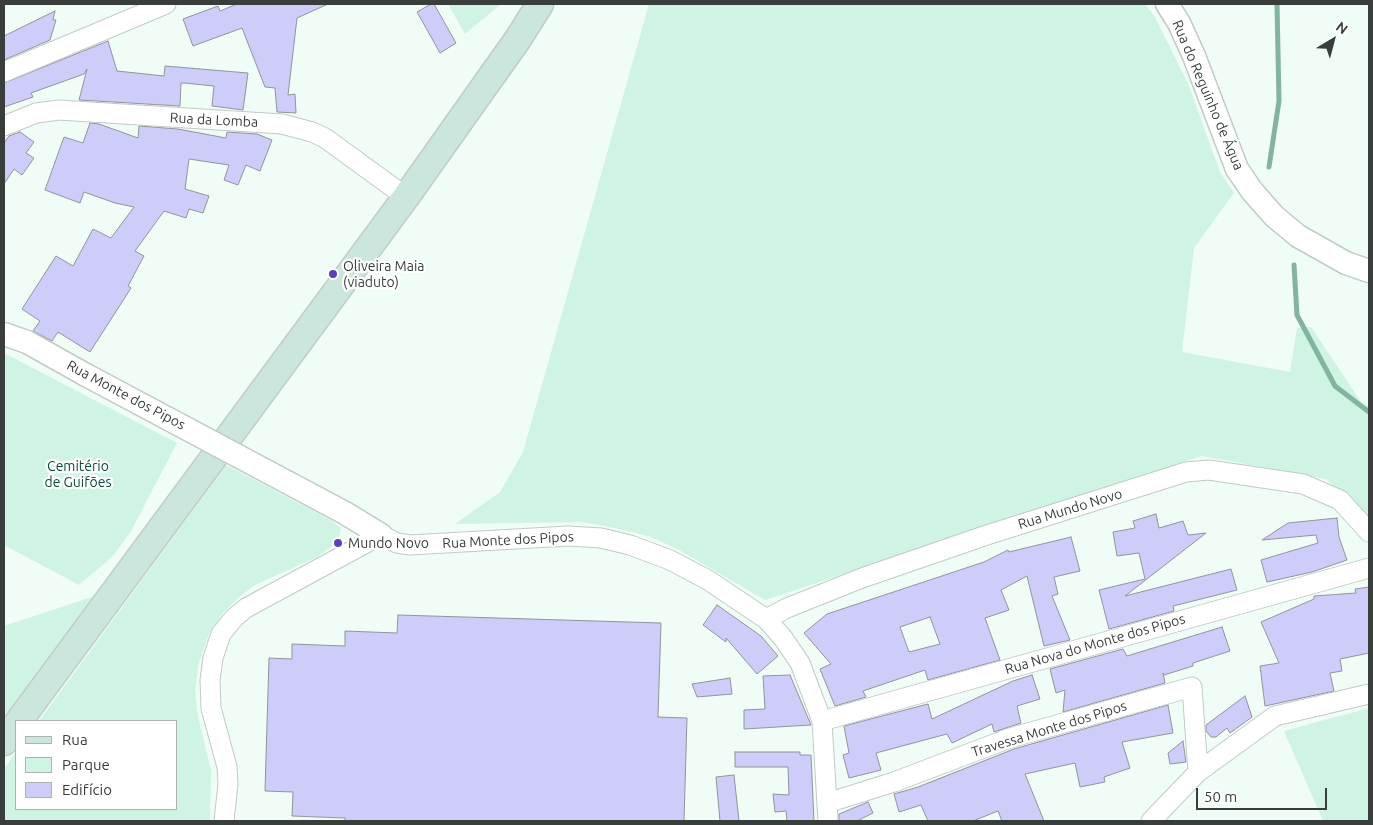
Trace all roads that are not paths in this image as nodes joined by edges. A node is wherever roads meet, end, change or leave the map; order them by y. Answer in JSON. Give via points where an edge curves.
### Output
{"nodes":[{"id":1,"x":166,"y":4,"type":"edge"},
{"id":2,"x":540,"y":4,"type":"edge"},
{"id":3,"x":550,"y":4,"type":"edge"},
{"id":4,"x":1167,"y":4,"type":"edge"},
{"id":5,"x":518,"y":39,"type":"junction"},
{"id":6,"x":4,"y":72,"type":"edge"},
{"id":7,"x":4,"y":126,"type":"edge"},
{"id":8,"x":406,"y":197,"type":"junction"},
{"id":9,"x":1369,"y":271,"type":"edge"},
{"id":10,"x":4,"y":334,"type":"edge"},
{"id":11,"x":1369,"y":532,"type":"edge"},
{"id":12,"x":381,"y":536,"type":"junction"},
{"id":13,"x":1369,"y":568,"type":"edge"},
{"id":14,"x":766,"y":619,"type":"junction"},
{"id":15,"x":1369,"y":694,"type":"edge"},
{"id":16,"x":20,"y":720,"type":"edge"},
{"id":17,"x":822,"y":721,"type":"junction"},
{"id":18,"x":15,"y":726,"type":"edge"},
{"id":19,"x":4,"y":742,"type":"edge"},
{"id":20,"x":1198,"y":772,"type":"junction"},
{"id":21,"x":827,"y":812,"type":"edge"},
{"id":22,"x":224,"y":821,"type":"edge"},
{"id":23,"x":1151,"y":821,"type":"edge"}],
"edges":[{"from":1,"to":6,"type":"street"},
{"from":2,"to":5,"type":"main road"},
{"from":3,"to":5,"type":"main road"},
{"from":4,"to":9,"type":"street","name":"Rua do Reguinho de Água","via":[[1194,56],[1236,168],[1252,191],[1298,236],[1346,263]]},
{"from":5,"to":8,"type":"main road"},
{"from":7,"to":8,"type":"street","name":"Rua da Lomba","via":[[36,113],[59,110],[282,124],[325,138]]},
{"from":8,"to":16,"type":"main road"},
{"from":10,"to":12,"type":"street","name":"Rua Monte dos Pipos","bridge":true,"via":[[27,342],[345,513]]},
{"from":11,"to":14,"type":"street","name":"Rua Mundo Novo","via":[[1340,500],[1303,484],[1209,470],[1186,472],[880,572]]},
{"from":12,"to":14,"type":"street","name":"Rua Monte dos Pipos","via":[[410,545],[568,536],[601,538],[670,560],[708,580]]},
{"from":12,"to":22,"type":"street","via":[[246,608],[221,634],[210,680],[211,708],[227,767]]},
{"from":13,"to":17,"type":"street","name":"Rua Nova do Monte dos Pipos"},
{"from":14,"to":17,"type":"street","name":"Rua Monte dos Pipos","via":[[800,663]]},
{"from":15,"to":20,"type":"street","via":[[1275,716]]},
{"from":17,"to":21,"type":"street","name":"Rua Monte dos Pipos"},
{"from":18,"to":19,"type":"main road"},
{"from":20,"to":21,"type":"street","name":"Travessa Monte dos Pipos","via":[[1192,687],[1010,738],[894,782]]},
{"from":20,"to":23,"type":"street"}]}
